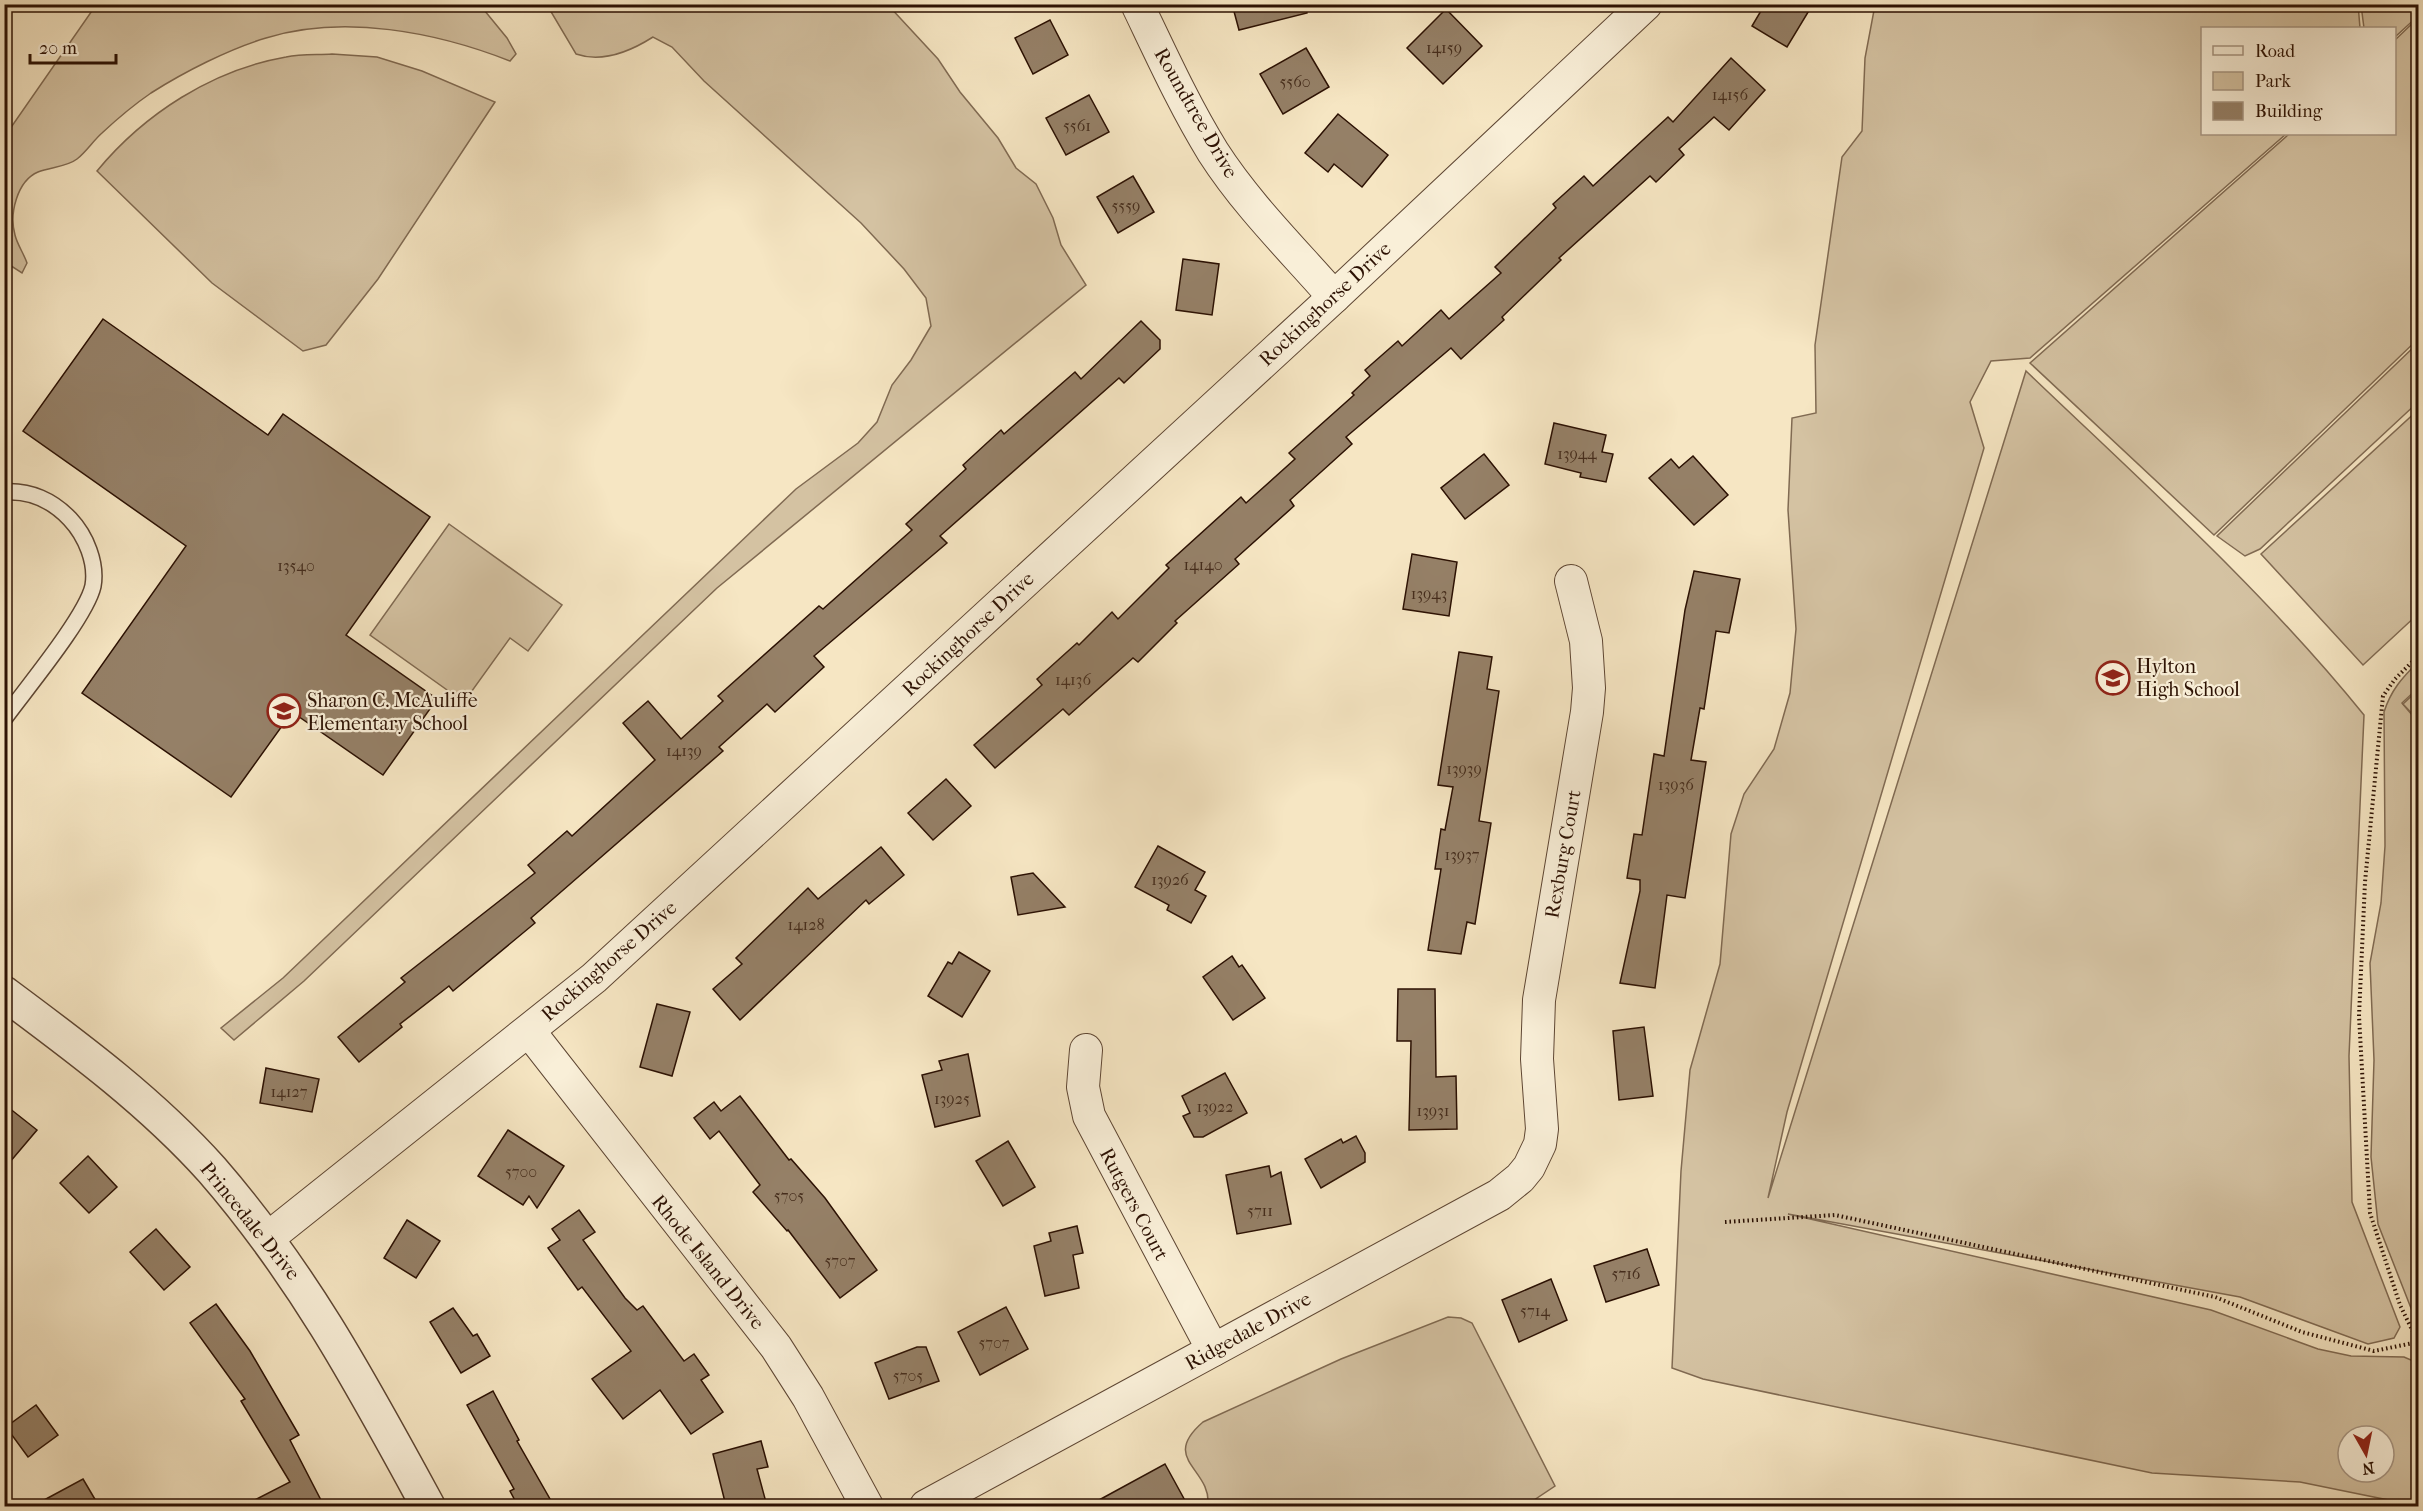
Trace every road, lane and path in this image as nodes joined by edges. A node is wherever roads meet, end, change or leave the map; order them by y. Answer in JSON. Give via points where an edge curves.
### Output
{"nodes":[{"id":1,"x":1137,"y":4,"type":"edge"},
{"id":2,"x":1646,"y":4,"type":"edge"},
{"id":3,"x":1334,"y":297,"type":"junction"},
{"id":4,"x":4,"y":492,"type":"edge"},
{"id":5,"x":1571,"y":581,"type":"dead end"},
{"id":6,"x":2418,"y":656,"type":"edge"},
{"id":7,"x":4,"y":719,"type":"edge"},
{"id":8,"x":4,"y":993,"type":"edge"},
{"id":9,"x":529,"y":1031,"type":"junction"},
{"id":10,"x":1086,"y":1050,"type":"dead end"},
{"id":11,"x":1542,"y":1129,"type":"joint"},
{"id":12,"x":1725,"y":1222,"type":"dead end"},
{"id":13,"x":268,"y":1238,"type":"junction"},
{"id":14,"x":2418,"y":1341,"type":"edge"},
{"id":15,"x":1213,"y":1350,"type":"junction"},
{"id":16,"x":428,"y":1506,"type":"edge"},
{"id":17,"x":867,"y":1506,"type":"edge"},
{"id":18,"x":926,"y":1506,"type":"edge"}],
"edges":[{"from":1,"to":3,"type":"street","name":"Roundtree Drive","via":[[1183,99],[1214,152],[1242,192]]},
{"from":2,"to":3,"type":"street","name":"Rockinghorse Drive"},
{"from":3,"to":9,"type":"street","name":"Rockinghorse Drive","via":[[594,978]]},
{"from":4,"to":7,"type":"lane","via":[[32,495],[60,509],[83,536],[93,585],[82,610]]},
{"from":5,"to":11,"type":"street","name":"Rexburg Court","via":[[1586,641],[1589,688],[1539,1000],[1536,1049]]},
{"from":6,"to":14,"type":"path","via":[[2383,696],[2365,882],[2359,1016],[2370,1213],[2400,1305]]},
{"from":8,"to":13,"type":"street","name":"Princedale Drive","via":[[102,1066],[152,1110],[210,1169]]},
{"from":9,"to":13,"type":"street","name":"Rockinghorse Drive"},
{"from":9,"to":17,"type":"street","name":"Rhode Island Drive","via":[[776,1347]]},
{"from":10,"to":15,"type":"street","name":"Rutgers Court","via":[[1083,1087],[1089,1116]]},
{"from":11,"to":15,"type":"street","name":"Ridgedale Drive","via":[[1529,1167],[1499,1195]]},
{"from":12,"to":14,"type":"path","via":[[1835,1215],[2215,1298],[2302,1332],[2374,1351]]},
{"from":13,"to":16,"type":"street","name":"Princedale Drive","via":[[347,1357]]},
{"from":15,"to":18,"type":"street","name":"Ridgedale Drive"}]}
